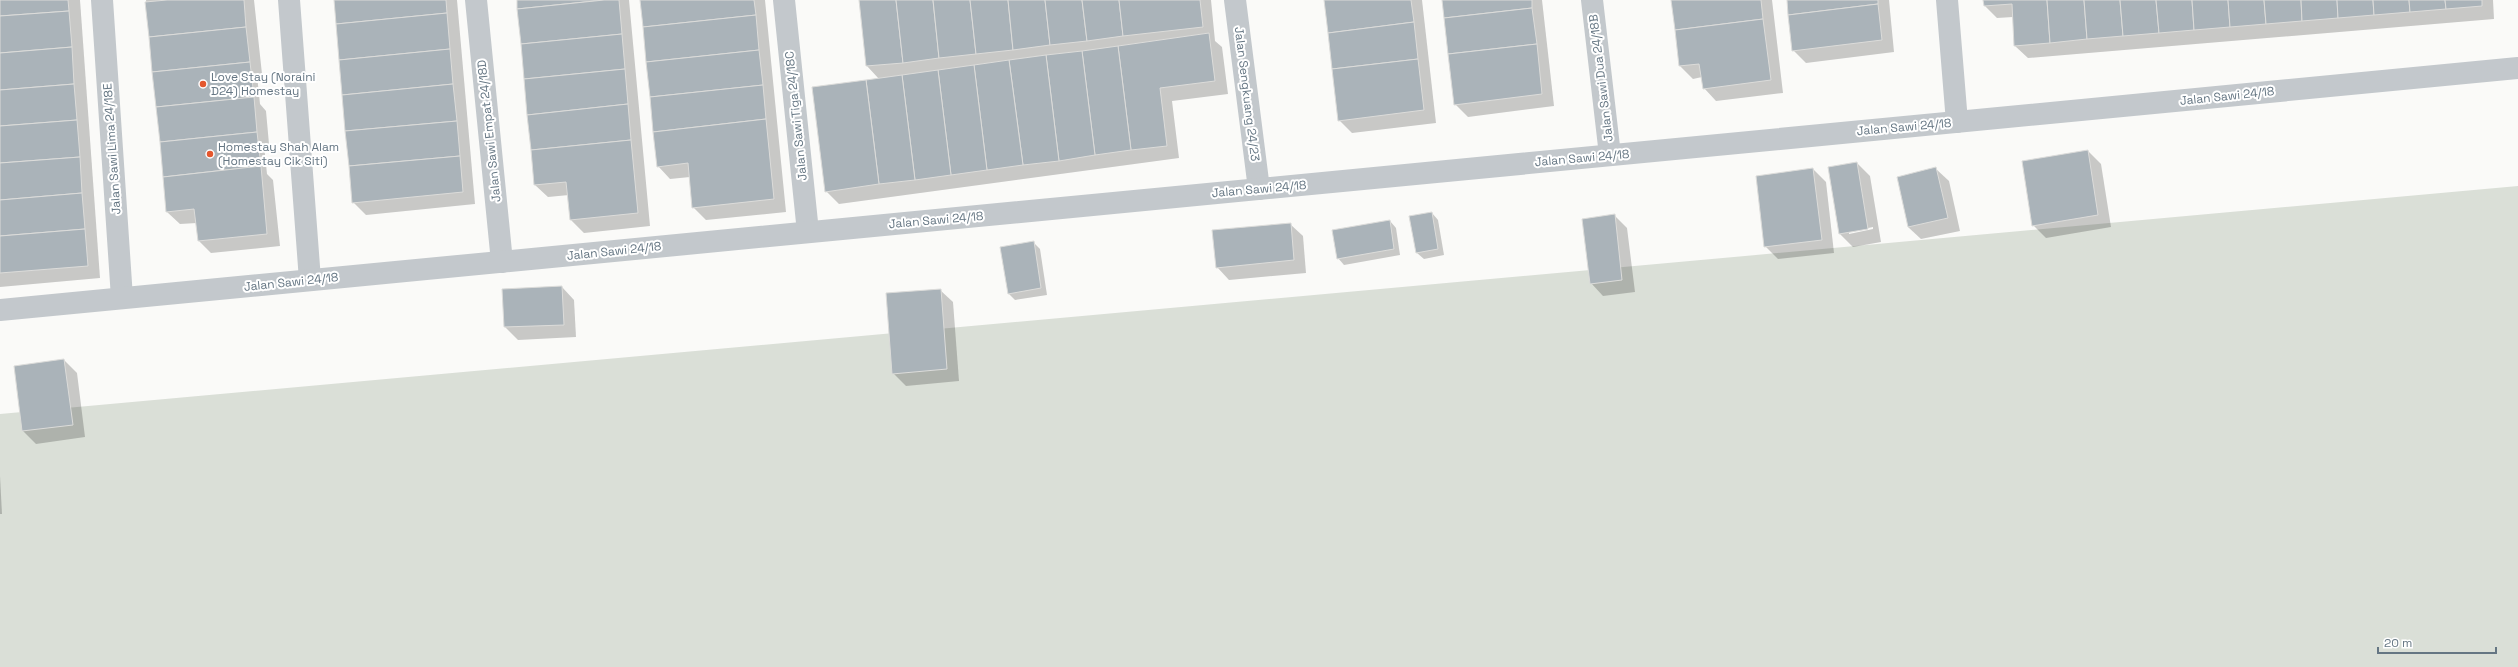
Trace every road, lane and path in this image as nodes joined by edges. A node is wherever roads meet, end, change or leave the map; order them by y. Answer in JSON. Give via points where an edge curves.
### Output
{"nodes":[{"id":1,"x":102,"y":0,"type":"edge"},
{"id":2,"x":289,"y":0,"type":"edge"},
{"id":3,"x":476,"y":0,"type":"edge"},
{"id":4,"x":784,"y":0,"type":"edge"},
{"id":5,"x":1235,"y":0,"type":"edge"},
{"id":6,"x":1592,"y":0,"type":"edge"},
{"id":7,"x":1947,"y":0,"type":"edge"},
{"id":8,"x":2518,"y":68,"type":"edge"},
{"id":9,"x":1957,"y":122,"type":"junction"},
{"id":10,"x":1610,"y":155,"type":"junction"},
{"id":11,"x":1259,"y":189,"type":"junction"},
{"id":12,"x":808,"y":232,"type":"junction"},
{"id":13,"x":502,"y":262,"type":"junction"},
{"id":14,"x":310,"y":280,"type":"junction"},
{"id":15,"x":122,"y":298,"type":"junction"},
{"id":16,"x":0,"y":310,"type":"edge"}],
"edges":[{"from":1,"to":15,"type":"street","name":"Jalan Sawi Lima 24/18E"},
{"from":2,"to":14,"type":"street"},
{"from":3,"to":13,"type":"street","name":"Jalan Sawi Empat 24/18D"},
{"from":4,"to":12,"type":"street","name":"Jalan Sawi Tiga 24/18C"},
{"from":5,"to":11,"type":"street","name":"Jalan Sengkuang 24/23"},
{"from":6,"to":10,"type":"street","name":"Jalan Sawi Dua 24/18B"},
{"from":7,"to":9,"type":"street"},
{"from":8,"to":9,"type":"street","name":"Jalan Sawi 24/18"},
{"from":9,"to":10,"type":"street","name":"Jalan Sawi 24/18"},
{"from":10,"to":11,"type":"street","name":"Jalan Sawi 24/18"},
{"from":11,"to":12,"type":"street","name":"Jalan Sawi 24/18"},
{"from":12,"to":13,"type":"street","name":"Jalan Sawi 24/18"},
{"from":13,"to":14,"type":"street","name":"Jalan Sawi 24/18"},
{"from":14,"to":15,"type":"street","name":"Jalan Sawi 24/18"},
{"from":15,"to":16,"type":"street","name":"Jalan Sawi 24/18"}]}
